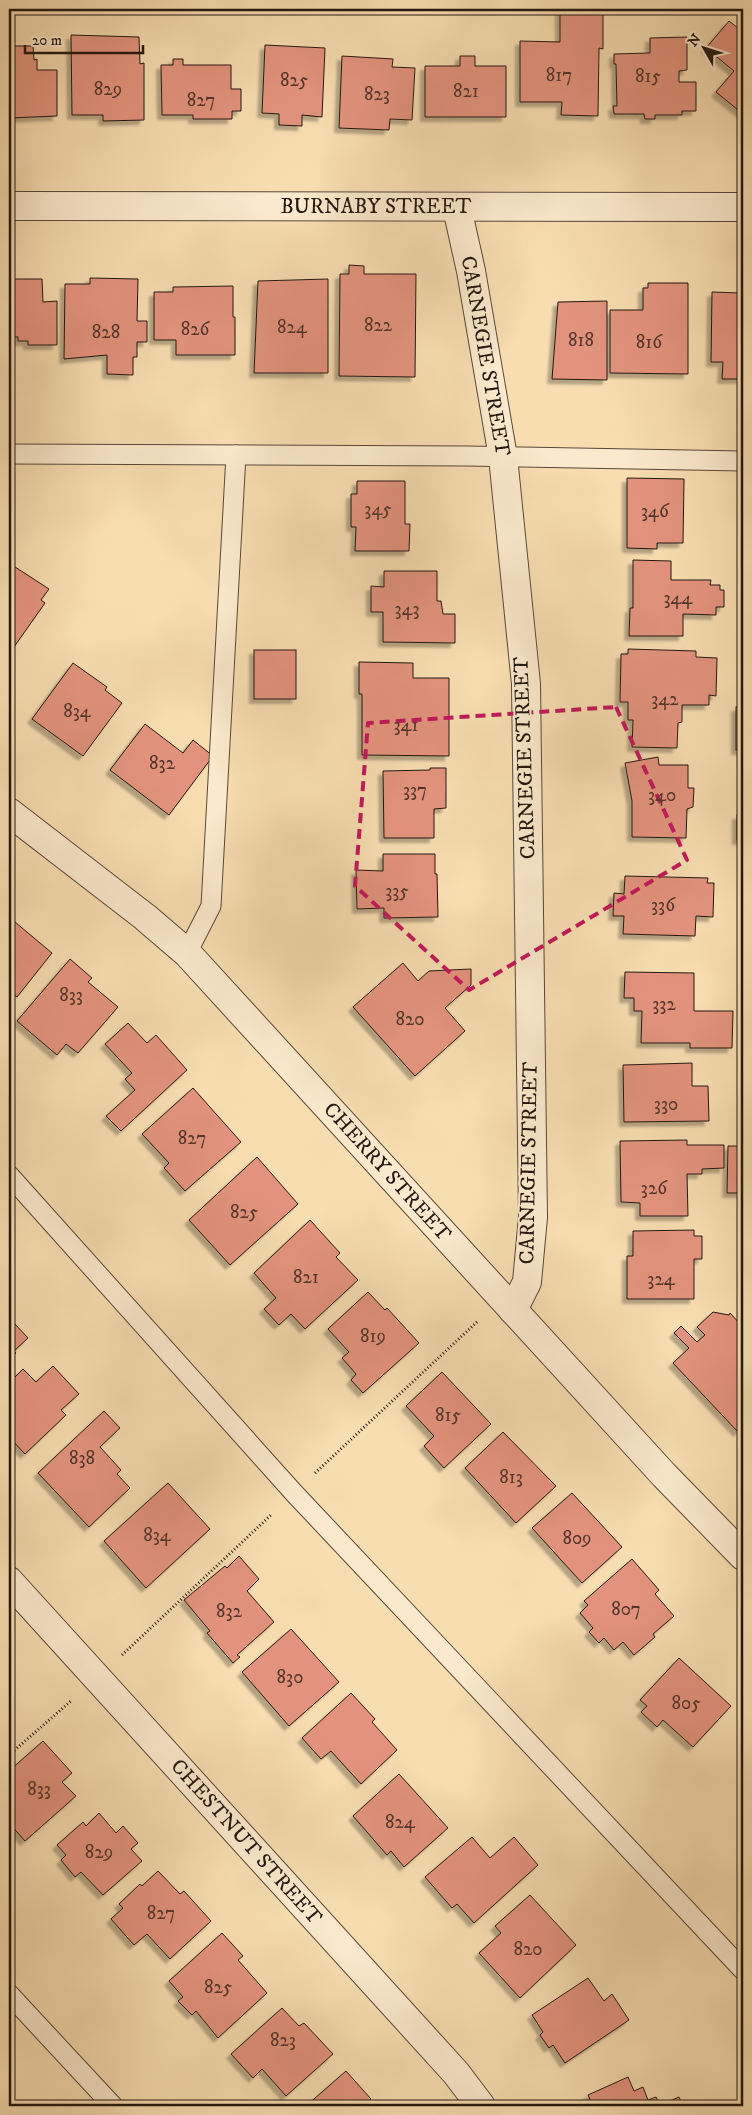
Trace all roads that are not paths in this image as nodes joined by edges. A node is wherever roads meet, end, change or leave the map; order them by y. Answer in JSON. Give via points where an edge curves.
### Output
{"nodes":[{"id":1,"x":9,"y":206,"type":"edge"},
{"id":2,"x":743,"y":207,"type":"edge"},
{"id":3,"x":457,"y":208,"type":"junction"},
{"id":4,"x":9,"y":454,"type":"edge"},
{"id":5,"x":236,"y":455,"type":"junction"},
{"id":6,"x":503,"y":458,"type":"junction"},
{"id":7,"x":743,"y":460,"type":"edge"},
{"id":8,"x":9,"y":812,"type":"edge"},
{"id":9,"x":187,"y":953,"type":"junction"},
{"id":10,"x":9,"y":1175,"type":"edge"},
{"id":11,"x":514,"y":1310,"type":"junction"},
{"id":12,"x":743,"y":1556,"type":"edge"},
{"id":13,"x":9,"y":1581,"type":"edge"},
{"id":14,"x":743,"y":1970,"type":"edge"},
{"id":15,"x":9,"y":1994,"type":"edge"},
{"id":16,"x":113,"y":2106,"type":"edge"},
{"id":17,"x":481,"y":2106,"type":"edge"}],
"edges":[{"from":1,"to":3,"type":"street","name":"BURNABY STREET"},
{"from":2,"to":3,"type":"street","name":"BURNABY STREET"},
{"from":3,"to":6,"type":"street","name":"CARNEGIE STREET"},
{"from":4,"to":5,"type":"lane"},
{"from":5,"to":6,"type":"lane"},
{"from":5,"to":9,"type":"lane","via":[[211,906]]},
{"from":6,"to":7,"type":"lane"},
{"from":6,"to":11,"type":"street","name":"CARNEGIE STREET","via":[[526,684],[533,1216],[527,1282]]},
{"from":8,"to":9,"type":"street","name":"CHERRY STREET"},
{"from":9,"to":11,"type":"street","name":"CHERRY STREET"},
{"from":10,"to":14,"type":"lane","via":[[294,1493]]},
{"from":11,"to":12,"type":"street","name":"CHERRY STREET","via":[[664,1475]]},
{"from":13,"to":17,"type":"street","name":"CHESTNUT STREET","via":[[450,2066]]},
{"from":15,"to":16,"type":"lane"}]}
